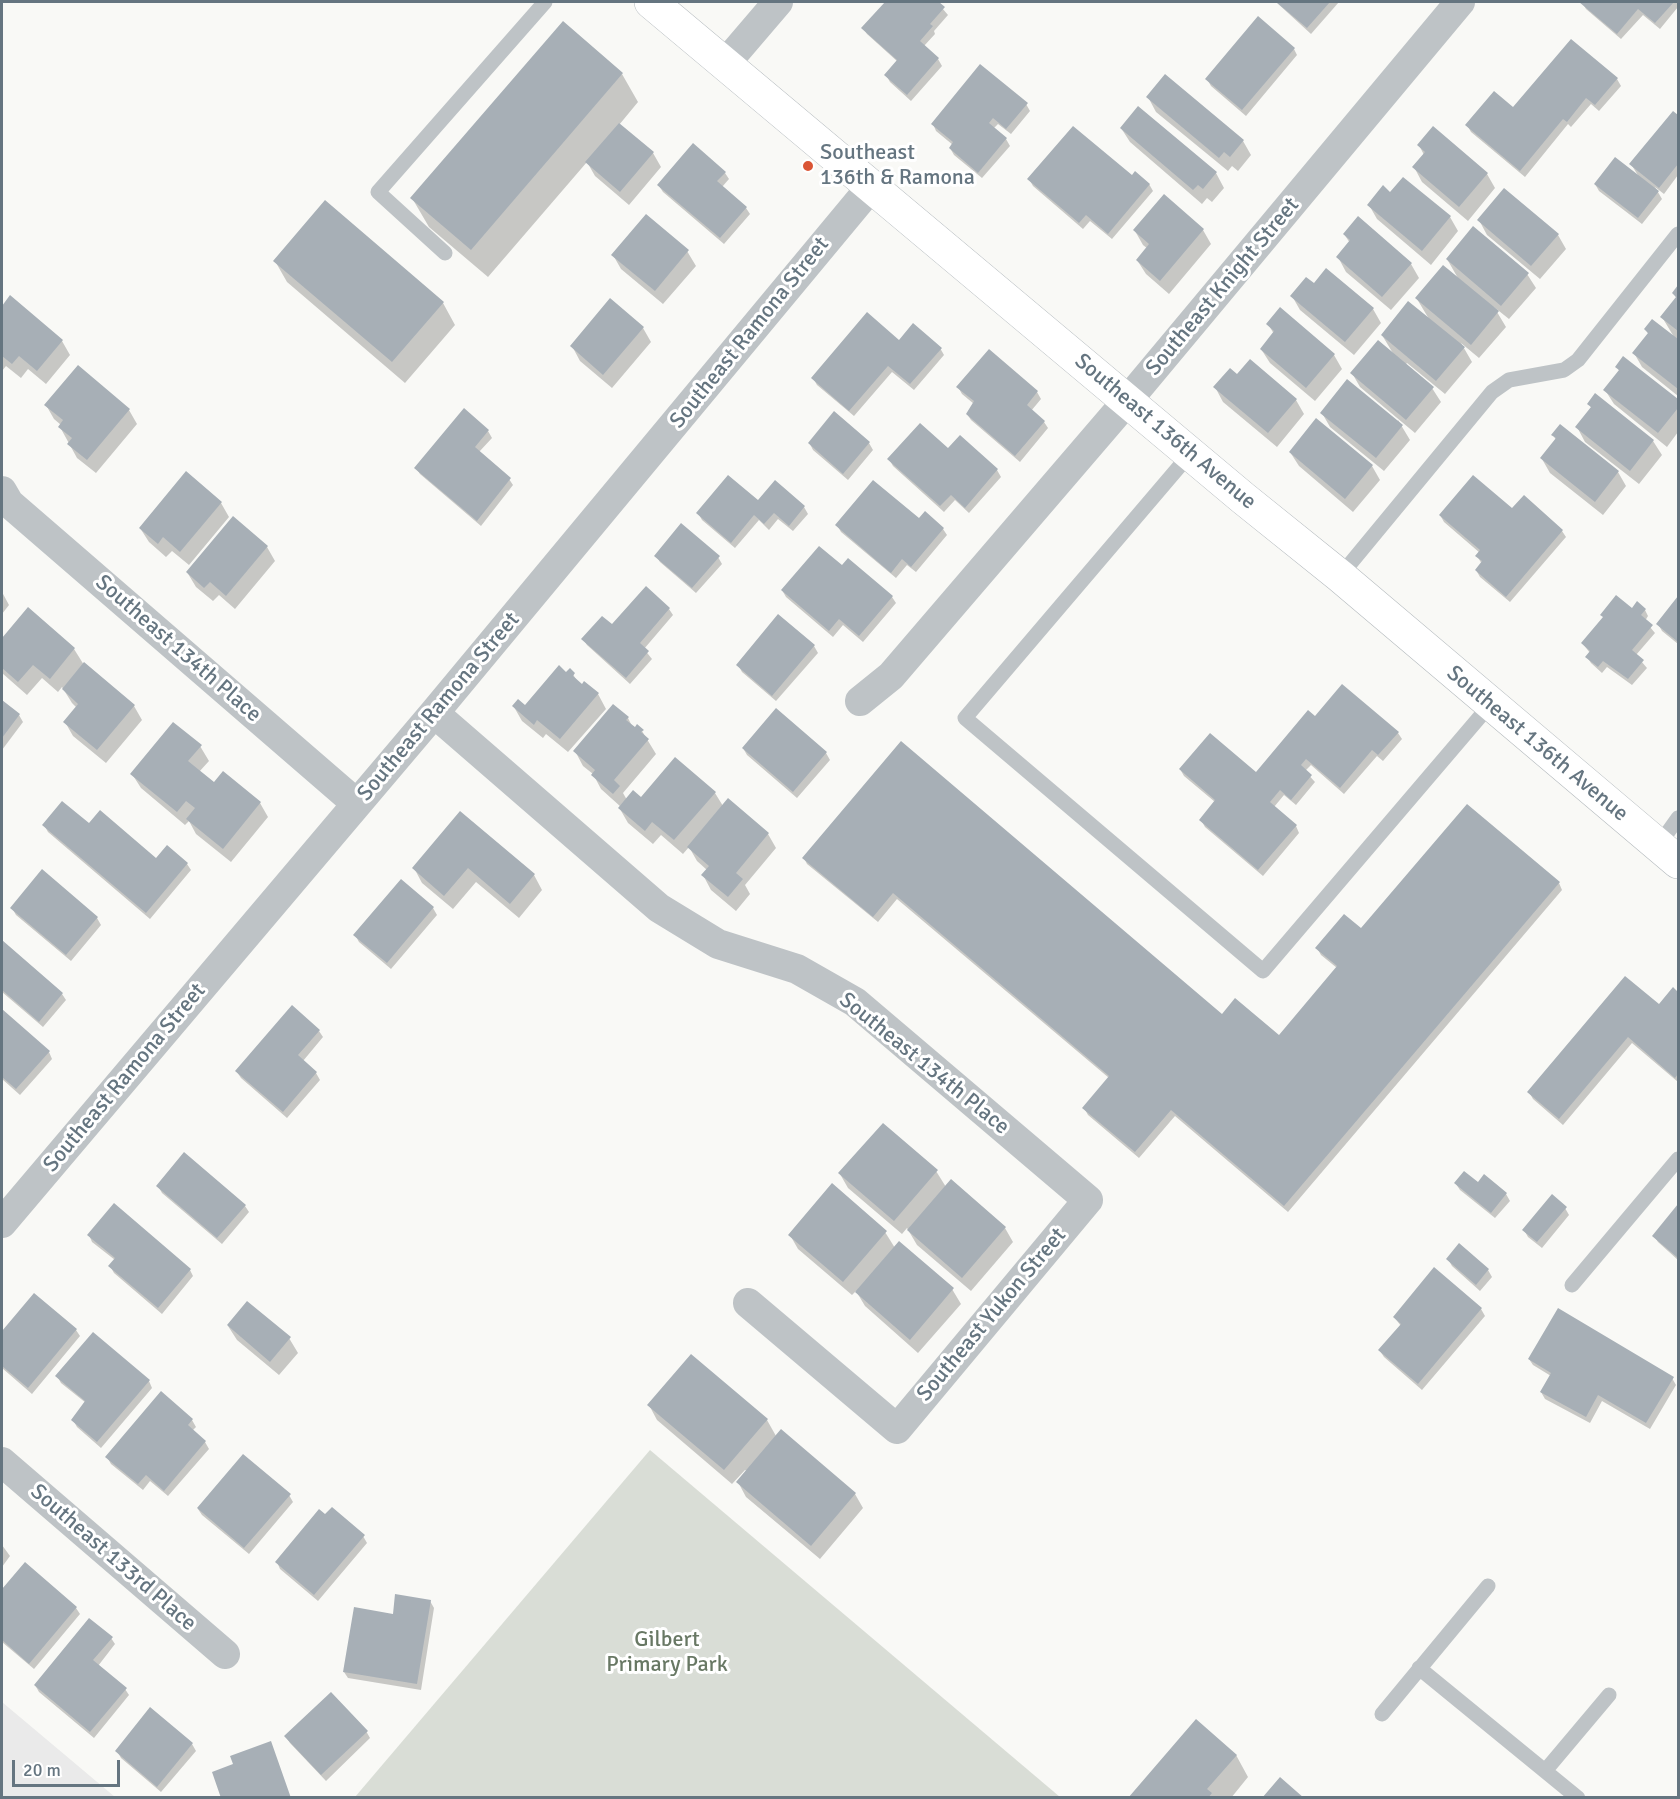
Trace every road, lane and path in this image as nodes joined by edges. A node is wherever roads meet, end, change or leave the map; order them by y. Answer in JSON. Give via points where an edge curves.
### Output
{"nodes":[{"id":1,"x":545,"y":2,"type":"edge"},
{"id":2,"x":651,"y":2,"type":"edge"},
{"id":3,"x":778,"y":2,"type":"edge"},
{"id":4,"x":1460,"y":2,"type":"edge"},
{"id":5,"x":725,"y":64,"type":"junction"},
{"id":6,"x":871,"y":187,"type":"junction"},
{"id":7,"x":1678,"y":234,"type":"edge"},
{"id":8,"x":445,"y":253,"type":"dead end"},
{"id":9,"x":1127,"y":401,"type":"junction"},
{"id":10,"x":1190,"y":454,"type":"junction"},
{"id":11,"x":2,"y":491,"type":"edge"},
{"id":12,"x":1340,"y":576,"type":"junction"},
{"id":13,"x":860,"y":701,"type":"dead end"},
{"id":14,"x":1490,"y":705,"type":"junction"},
{"id":15,"x":434,"y":713,"type":"junction"},
{"id":16,"x":357,"y":804,"type":"junction"},
{"id":17,"x":1678,"y":818,"type":"edge"},
{"id":18,"x":1668,"y":854,"type":"edge"},
{"id":19,"x":1678,"y":1159,"type":"edge"},
{"id":20,"x":12,"y":1190,"type":"edge"},
{"id":21,"x":1088,"y":1200,"type":"joint"},
{"id":22,"x":2,"y":1223,"type":"edge"},
{"id":23,"x":1572,"y":1285,"type":"dead end"},
{"id":24,"x":748,"y":1303,"type":"dead end"},
{"id":25,"x":2,"y":1462,"type":"edge"},
{"id":26,"x":1488,"y":1586,"type":"dead end"},
{"id":27,"x":225,"y":1654,"type":"dead end"},
{"id":28,"x":1419,"y":1668,"type":"junction"},
{"id":29,"x":1609,"y":1695,"type":"dead end"},
{"id":30,"x":1382,"y":1714,"type":"dead end"},
{"id":31,"x":1545,"y":1771,"type":"junction"},
{"id":32,"x":1578,"y":1797,"type":"edge"}],
"edges":[{"from":1,"to":8,"type":"lane","via":[[378,192]]},
{"from":2,"to":5,"type":"street","name":"Southeast 136th Avenue"},
{"from":3,"to":5,"type":"street"},
{"from":4,"to":9,"type":"street","name":"Southeast Knight Street"},
{"from":5,"to":6,"type":"street","name":"Southeast 136th Avenue"},
{"from":6,"to":9,"type":"street","name":"Southeast 136th Avenue"},
{"from":6,"to":15,"type":"street","name":"Southeast Ramona Street"},
{"from":7,"to":12,"type":"lane","via":[[1578,360],[1564,370],[1509,380],[1492,392]]},
{"from":9,"to":10,"type":"street","name":"Southeast 136th Avenue"},
{"from":9,"to":13,"type":"street","name":"Southeast Knight Street","via":[[891,676]]},
{"from":10,"to":12,"type":"street","name":"Southeast 136th Avenue"},
{"from":10,"to":14,"type":"lane","via":[[965,718],[1263,971]]},
{"from":11,"to":16,"type":"street","name":"Southeast 134th Place","via":[[9,503]]},
{"from":12,"to":14,"type":"street","name":"Southeast 136th Avenue"},
{"from":14,"to":18,"type":"street","name":"Southeast 136th Avenue"},
{"from":15,"to":16,"type":"street","name":"Southeast Ramona Street"},
{"from":15,"to":21,"type":"street","name":"Southeast 134th Place","via":[[659,908],[718,944],[797,969],[855,1002]]},
{"from":16,"to":20,"type":"street","name":"Southeast Ramona Street"},
{"from":17,"to":18,"type":"lane"},
{"from":19,"to":23,"type":"lane"},
{"from":20,"to":22,"type":"street","name":"Southeast Ramona Street"},
{"from":21,"to":24,"type":"street","name":"Southeast Yukon Street","via":[[897,1430]]},
{"from":25,"to":27,"type":"street","name":"Southeast 133rd Place"},
{"from":26,"to":28,"type":"lane"},
{"from":28,"to":30,"type":"lane"},
{"from":28,"to":31,"type":"lane"},
{"from":29,"to":31,"type":"lane"},
{"from":31,"to":32,"type":"lane"}]}
